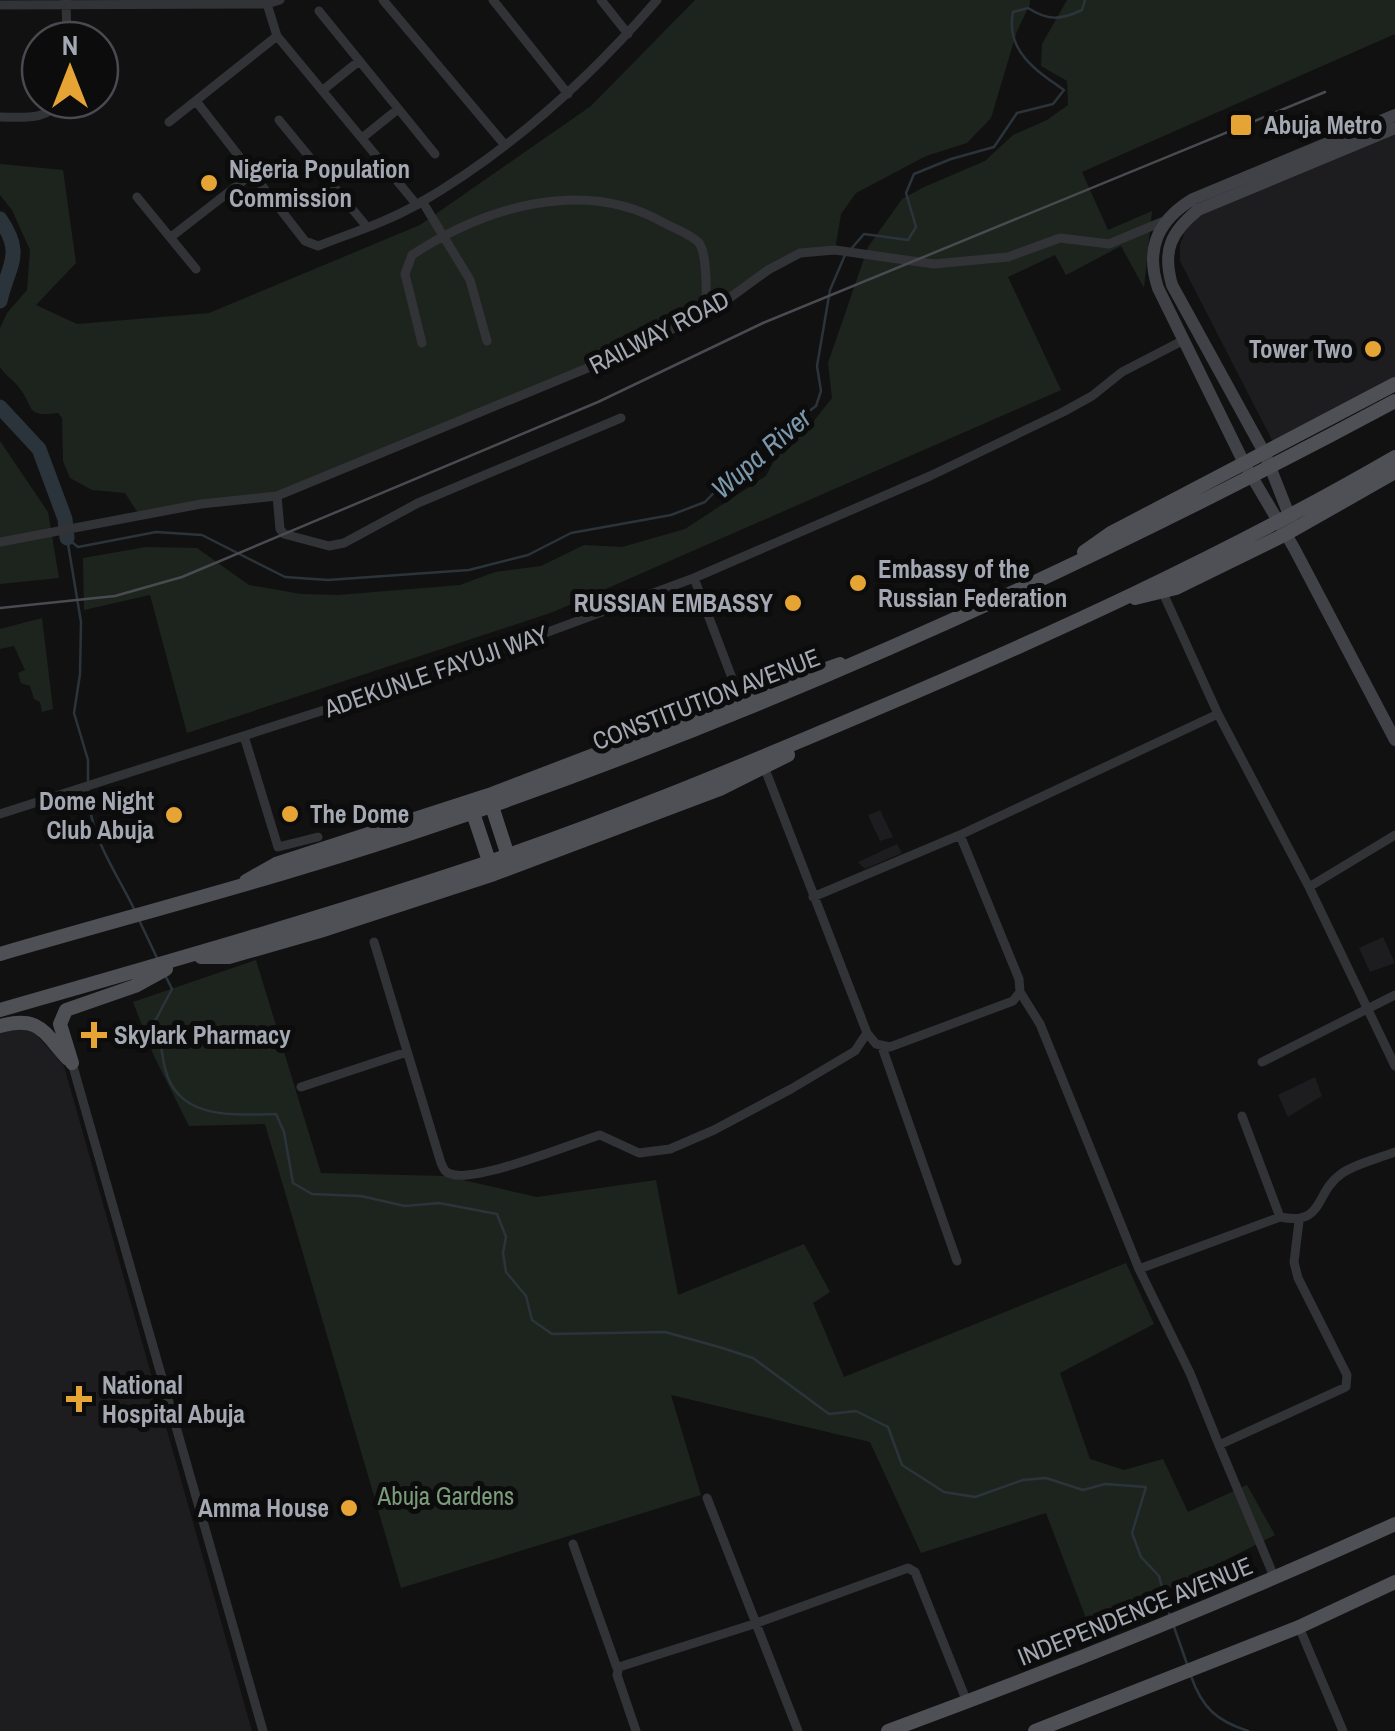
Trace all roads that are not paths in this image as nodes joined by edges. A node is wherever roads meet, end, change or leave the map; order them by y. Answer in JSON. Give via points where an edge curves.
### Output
{"nodes":[{"id":1,"x":280,"y":0,"type":"edge"},
{"id":2,"x":493,"y":0,"type":"edge"},
{"id":3,"x":602,"y":0,"type":"edge"},
{"id":4,"x":657,"y":0,"type":"edge"},
{"id":5,"x":388,"y":2,"type":"edge"},
{"id":6,"x":66,"y":4,"type":"edge"},
{"id":7,"x":267,"y":4,"type":"junction"},
{"id":8,"x":0,"y":6,"type":"edge"},
{"id":9,"x":320,"y":11,"type":"dead end"},
{"id":10,"x":628,"y":34,"type":"junction"},
{"id":11,"x":278,"y":36,"type":"junction"},
{"id":12,"x":359,"y":61,"type":"junction"},
{"id":13,"x":323,"y":90,"type":"junction"},
{"id":14,"x":568,"y":94,"type":"junction"},
{"id":15,"x":196,"y":101,"type":"junction"},
{"id":16,"x":398,"y":109,"type":"junction"},
{"id":17,"x":1395,"y":114,"type":"edge"},
{"id":18,"x":279,"y":120,"type":"dead end"},
{"id":19,"x":170,"y":122,"type":"dead end"},
{"id":20,"x":1395,"y":128,"type":"edge"},
{"id":21,"x":362,"y":138,"type":"junction"},
{"id":22,"x":504,"y":144,"type":"junction"},
{"id":23,"x":435,"y":154,"type":"dead end"},
{"id":24,"x":252,"y":174,"type":"junction"},
{"id":25,"x":137,"y":197,"type":"dead end"},
{"id":26,"x":419,"y":203,"type":"junction"},
{"id":27,"x":1164,"y":221,"type":"junction"},
{"id":28,"x":367,"y":227,"type":"junction"},
{"id":29,"x":172,"y":237,"type":"junction"},
{"id":30,"x":444,"y":237,"type":"junction"},
{"id":31,"x":196,"y":269,"type":"dead end"},
{"id":32,"x":706,"y":312,"type":"junction"},
{"id":33,"x":1182,"y":341,"type":"junction"},
{"id":34,"x":422,"y":342,"type":"dead end"},
{"id":35,"x":488,"y":342,"type":"dead end"},
{"id":36,"x":1395,"y":384,"type":"edge"},
{"id":37,"x":1395,"y":401,"type":"edge"},
{"id":38,"x":621,"y":418,"type":"dead end"},
{"id":39,"x":1266,"y":454,"type":"junction"},
{"id":40,"x":1395,"y":457,"type":"edge"},
{"id":41,"x":1245,"y":465,"type":"junction"},
{"id":42,"x":1395,"y":472,"type":"edge"},
{"id":43,"x":276,"y":496,"type":"junction"},
{"id":44,"x":1290,"y":532,"type":"junction"},
{"id":45,"x":0,"y":542,"type":"edge"},
{"id":46,"x":694,"y":578,"type":"junction"},
{"id":47,"x":1047,"y":578,"type":"junction"},
{"id":48,"x":1163,"y":593,"type":"junction"},
{"id":49,"x":1120,"y":600,"type":"junction"},
{"id":50,"x":865,"y":660,"type":"junction"},
{"id":51,"x":740,"y":699,"type":"junction"},
{"id":52,"x":1218,"y":714,"type":"junction"},
{"id":53,"x":856,"y":717,"type":"junction"},
{"id":54,"x":244,"y":736,"type":"junction"},
{"id":55,"x":1395,"y":740,"type":"edge"},
{"id":56,"x":764,"y":769,"type":"junction"},
{"id":57,"x":488,"y":795,"type":"junction"},
{"id":58,"x":469,"y":802,"type":"junction"},
{"id":59,"x":0,"y":814,"type":"edge"},
{"id":60,"x":960,"y":835,"type":"junction"},
{"id":61,"x":1395,"y":835,"type":"edge"},
{"id":62,"x":318,"y":836,"type":"dead end"},
{"id":63,"x":512,"y":868,"type":"junction"},
{"id":64,"x":494,"y":874,"type":"junction"},
{"id":65,"x":1308,"y":887,"type":"junction"},
{"id":66,"x":235,"y":888,"type":"junction"},
{"id":67,"x":813,"y":897,"type":"junction"},
{"id":68,"x":43,"y":942,"type":"junction"},
{"id":69,"x":374,"y":942,"type":"dead end"},
{"id":70,"x":0,"y":946,"type":"edge"},
{"id":71,"x":0,"y":954,"type":"edge"},
{"id":72,"x":190,"y":956,"type":"junction"},
{"id":73,"x":96,"y":991,"type":"junction"},
{"id":74,"x":1020,"y":992,"type":"junction"},
{"id":75,"x":1395,"y":995,"type":"edge"},
{"id":76,"x":1367,"y":1008,"type":"junction"},
{"id":77,"x":0,"y":1010,"type":"edge"},
{"id":78,"x":0,"y":1026,"type":"edge"},
{"id":79,"x":867,"y":1033,"type":"junction"},
{"id":80,"x":882,"y":1047,"type":"junction"},
{"id":81,"x":407,"y":1052,"type":"junction"},
{"id":82,"x":72,"y":1062,"type":"junction"},
{"id":83,"x":1262,"y":1062,"type":"dead end"},
{"id":84,"x":1395,"y":1066,"type":"edge"},
{"id":85,"x":301,"y":1087,"type":"dead end"},
{"id":86,"x":1242,"y":1116,"type":"dead end"},
{"id":87,"x":1395,"y":1152,"type":"edge"},
{"id":88,"x":1280,"y":1217,"type":"junction"},
{"id":89,"x":1298,"y":1221,"type":"junction"},
{"id":90,"x":957,"y":1262,"type":"dead end"},
{"id":91,"x":1139,"y":1269,"type":"junction"},
{"id":92,"x":1219,"y":1445,"type":"junction"},
{"id":93,"x":706,"y":1498,"type":"dead end"},
{"id":94,"x":1395,"y":1524,"type":"edge"},
{"id":95,"x":574,"y":1544,"type":"dead end"},
{"id":96,"x":1275,"y":1579,"type":"junction"},
{"id":97,"x":1395,"y":1582,"type":"edge"},
{"id":98,"x":754,"y":1624,"type":"junction"},
{"id":99,"x":1299,"y":1627,"type":"junction"},
{"id":100,"x":618,"y":1668,"type":"junction"},
{"id":101,"x":967,"y":1702,"type":"junction"},
{"id":102,"x":263,"y":1731,"type":"edge"},
{"id":103,"x":636,"y":1731,"type":"edge"},
{"id":104,"x":798,"y":1731,"type":"edge"},
{"id":105,"x":888,"y":1731,"type":"edge"},
{"id":106,"x":1036,"y":1731,"type":"edge"},
{"id":107,"x":1343,"y":1731,"type":"edge"}],
"edges":[{"from":1,"to":7,"type":"street"},
{"from":2,"to":14,"type":"street"},
{"from":3,"to":10,"type":"street"},
{"from":4,"to":10,"type":"street"},
{"from":5,"to":22,"type":"street"},
{"from":6,"to":7,"type":"street"},
{"from":6,"to":8,"type":"street"},
{"from":7,"to":11,"type":"street"},
{"from":9,"to":12,"type":"street"},
{"from":10,"to":14,"type":"street"},
{"from":11,"to":13,"type":"street"},
{"from":11,"to":15,"type":"street"},
{"from":12,"to":13,"type":"street"},
{"from":12,"to":16,"type":"street"},
{"from":13,"to":21,"type":"street"},
{"from":14,"to":22,"type":"street"},
{"from":15,"to":19,"type":"street"},
{"from":15,"to":24,"type":"street"},
{"from":16,"to":21,"type":"street"},
{"from":16,"to":23,"type":"street"},
{"from":17,"to":27,"type":"street","via":[[1192,199]]},
{"from":18,"to":28,"type":"street"},
{"from":20,"to":39,"type":"street","via":[[1198,210],[1169,243],[1172,285]]},
{"from":21,"to":26,"type":"street"},
{"from":22,"to":26,"type":"street"},
{"from":24,"to":28,"type":"street","via":[[311,246]]},
{"from":24,"to":29,"type":"street"},
{"from":25,"to":29,"type":"street"},
{"from":26,"to":28,"type":"street"},
{"from":26,"to":30,"type":"street"},
{"from":27,"to":32,"type":"street","name":"RAILWAY ROAD","via":[[1109,244],[1060,238],[1008,257],[934,264],[810,250],[790,256]]},
{"from":27,"to":33,"type":"street","via":[[1153,272]]},
{"from":29,"to":31,"type":"street"},
{"from":30,"to":32,"type":"street","via":[[494,213],[536,203],[576,200],[634,208],[700,244]]},
{"from":30,"to":34,"type":"street","via":[[412,254],[405,266]]},
{"from":30,"to":35,"type":"street","via":[[470,280]]},
{"from":32,"to":43,"type":"street","name":"RAILWAY ROAD","via":[[636,348]]},
{"from":33,"to":41,"type":"street"},
{"from":33,"to":46,"type":"street","name":"ADEKUNLE FAYUJI WAY","via":[[1064,412]]},
{"from":36,"to":39,"type":"main road"},
{"from":37,"to":47,"type":"main road","name":"CONSTITUTION AVENUE"},
{"from":38,"to":43,"type":"street","via":[[418,503],[336,546],[284,534]]},
{"from":39,"to":41,"type":"main road"},
{"from":39,"to":44,"type":"street"},
{"from":40,"to":49,"type":"main road"},
{"from":41,"to":44,"type":"street"},
{"from":41,"to":47,"type":"main road","via":[[1111,533]]},
{"from":42,"to":44,"type":"main road"},
{"from":43,"to":45,"type":"street","name":"RAILWAY ROAD"},
{"from":44,"to":48,"type":"main road"},
{"from":44,"to":55,"type":"street"},
{"from":46,"to":51,"type":"street"},
{"from":46,"to":54,"type":"street","name":"ADEKUNLE FAYUJI WAY"},
{"from":47,"to":50,"type":"main road","name":"CONSTITUTION AVENUE"},
{"from":48,"to":49,"type":"main road"},
{"from":48,"to":52,"type":"street"},
{"from":49,"to":53,"type":"main road"},
{"from":50,"to":51,"type":"main road"},
{"from":50,"to":66,"type":"main road","name":"CONSTITUTION AVENUE","via":[[514,797]]},
{"from":51,"to":57,"type":"main road"},
{"from":52,"to":60,"type":"street"},
{"from":52,"to":65,"type":"street"},
{"from":53,"to":56,"type":"main road"},
{"from":53,"to":72,"type":"main road","via":[[457,873]]},
{"from":54,"to":59,"type":"street","name":"ADEKUNLE FAYUJI WAY"},
{"from":54,"to":62,"type":"street","via":[[278,847]]},
{"from":56,"to":63,"type":"main road"},
{"from":56,"to":67,"type":"street"},
{"from":57,"to":58,"type":"main road"},
{"from":57,"to":63,"type":"main road"},
{"from":58,"to":64,"type":"main road"},
{"from":58,"to":66,"type":"main road","via":[[276,864]]},
{"from":60,"to":67,"type":"street"},
{"from":60,"to":74,"type":"street"},
{"from":61,"to":65,"type":"street"},
{"from":63,"to":64,"type":"main road"},
{"from":64,"to":72,"type":"main road","via":[[229,957]]},
{"from":65,"to":76,"type":"street"},
{"from":66,"to":68,"type":"main road","name":"CONSTITUTION AVENUE"},
{"from":67,"to":79,"type":"street"},
{"from":68,"to":70,"type":"street"},
{"from":68,"to":71,"type":"main road","name":"CONSTITUTION AVENUE"},
{"from":69,"to":81,"type":"street"},
{"from":72,"to":73,"type":"main road"},
{"from":73,"to":77,"type":"main road"},
{"from":73,"to":82,"type":"main road","via":[[60,1020]]},
{"from":74,"to":80,"type":"street"},
{"from":74,"to":91,"type":"street","via":[[1040,1024]]},
{"from":75,"to":76,"type":"street"},
{"from":76,"to":83,"type":"street"},
{"from":76,"to":84,"type":"street"},
{"from":78,"to":82,"type":"main road","via":[[30,1022]]},
{"from":79,"to":80,"type":"street"},
{"from":79,"to":81,"type":"street","via":[[859,1048],[792,1089],[670,1148],[640,1154],[600,1136],[456,1176],[441,1163]]},
{"from":80,"to":90,"type":"street"},
{"from":81,"to":85,"type":"street"},
{"from":82,"to":102,"type":"street"},
{"from":86,"to":88,"type":"street"},
{"from":87,"to":89,"type":"street","via":[[1337,1176],[1313,1212]]},
{"from":88,"to":89,"type":"street"},
{"from":88,"to":91,"type":"street"},
{"from":89,"to":92,"type":"street","via":[[1298,1278],[1347,1375],[1346,1387]]},
{"from":91,"to":92,"type":"street"},
{"from":92,"to":96,"type":"street"},
{"from":93,"to":98,"type":"street"},
{"from":94,"to":96,"type":"main road","name":"INDEPENDENCE AVENUE"},
{"from":95,"to":100,"type":"street"},
{"from":96,"to":101,"type":"main road","name":"INDEPENDENCE AVENUE"},
{"from":97,"to":99,"type":"main road"},
{"from":98,"to":100,"type":"street"},
{"from":98,"to":101,"type":"street","via":[[908,1568]]},
{"from":98,"to":104,"type":"street"},
{"from":99,"to":106,"type":"main road"},
{"from":99,"to":107,"type":"street"},
{"from":100,"to":103,"type":"street"},
{"from":101,"to":105,"type":"main road","name":"INDEPENDENCE AVENUE"}]}
